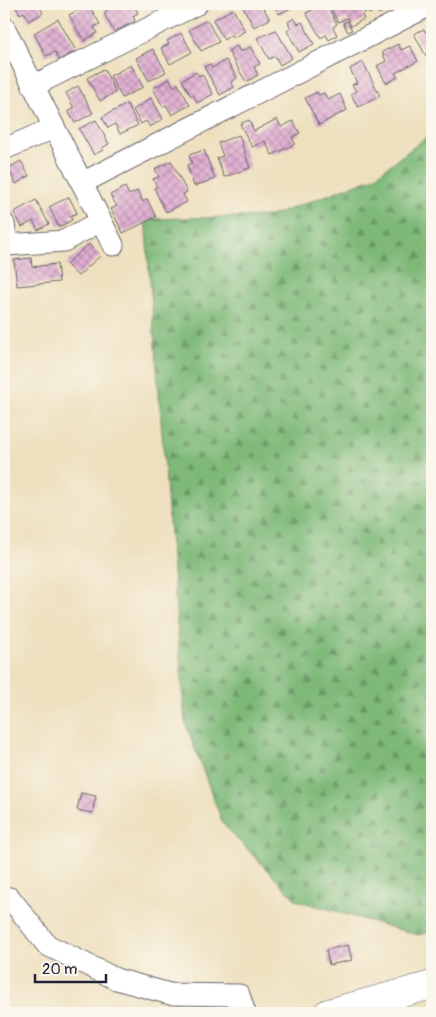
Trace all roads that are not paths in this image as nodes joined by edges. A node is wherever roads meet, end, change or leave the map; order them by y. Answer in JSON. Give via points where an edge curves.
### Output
{"nodes":[{"id":1,"x":197,"y":4,"type":"edge"},
{"id":2,"x":432,"y":4,"type":"edge"},
{"id":3,"x":4,"y":28,"type":"edge"},
{"id":4,"x":33,"y":86,"type":"junction"},
{"id":5,"x":54,"y":128,"type":"junction"},
{"id":6,"x":4,"y":149,"type":"edge"},
{"id":7,"x":82,"y":183,"type":"junction"},
{"id":8,"x":101,"y":221,"type":"junction"},
{"id":9,"x":4,"y":224,"type":"edge"},
{"id":10,"x":113,"y":245,"type":"dead end"},
{"id":11,"x":4,"y":897,"type":"edge"},
{"id":12,"x":432,"y":985,"type":"edge"},
{"id":13,"x":245,"y":1013,"type":"edge"},
{"id":14,"x":328,"y":1013,"type":"edge"}],
"edges":[{"from":1,"to":4,"type":"street"},
{"from":2,"to":7,"type":"street"},
{"from":3,"to":4,"type":"street"},
{"from":4,"to":5,"type":"street"},
{"from":5,"to":6,"type":"street"},
{"from":5,"to":7,"type":"street"},
{"from":7,"to":8,"type":"street"},
{"from":8,"to":9,"type":"street","via":[[64,241],[7,245]]},
{"from":8,"to":10,"type":"street"},
{"from":11,"to":13,"type":"street","via":[[10,898],[46,945],[116,978],[170,994],[239,996]]},
{"from":12,"to":14,"type":"highway"}]}
